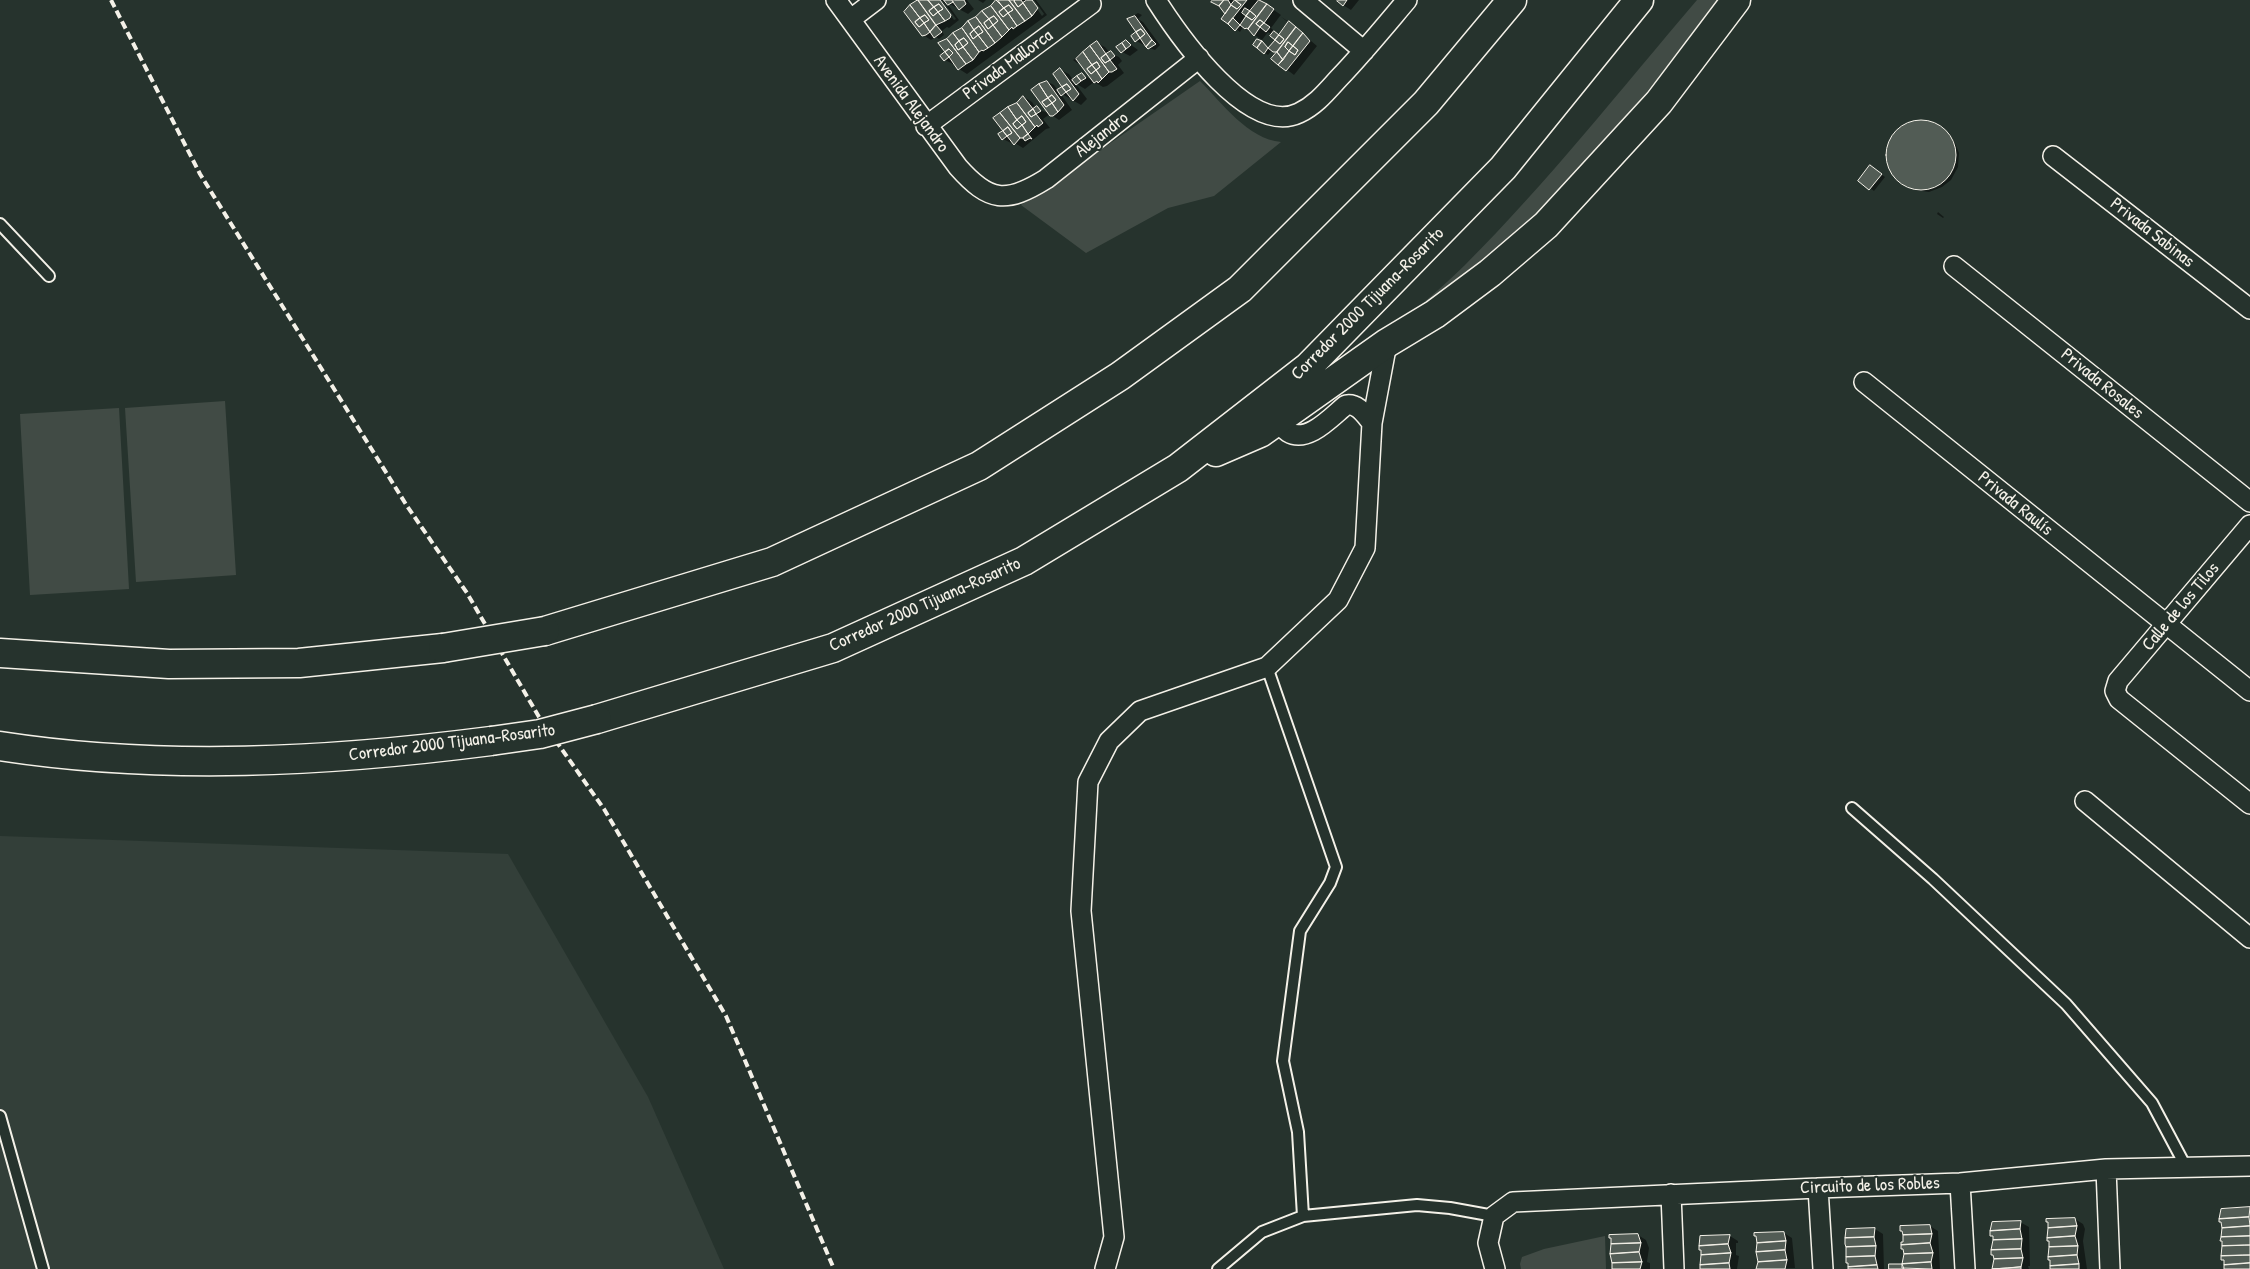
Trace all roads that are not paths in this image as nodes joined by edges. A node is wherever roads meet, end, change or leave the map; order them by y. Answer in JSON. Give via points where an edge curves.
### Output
{"nodes":[{"id":1,"x":836,"y":0,"type":"edge"},
{"id":2,"x":876,"y":0,"type":"edge"},
{"id":3,"x":1156,"y":0,"type":"edge"},
{"id":4,"x":1303,"y":0,"type":"edge"},
{"id":5,"x":1407,"y":0,"type":"edge"},
{"id":6,"x":1512,"y":0,"type":"edge"},
{"id":7,"x":1639,"y":0,"type":"edge"},
{"id":8,"x":1736,"y":0,"type":"edge"},
{"id":9,"x":1090,"y":4,"type":"dead end"},
{"id":10,"x":850,"y":20,"type":"junction"},
{"id":11,"x":1364,"y":51,"type":"junction"},
{"id":12,"x":1199,"y":58,"type":"junction"},
{"id":13,"x":926,"y":126,"type":"junction"},
{"id":14,"x":2053,"y":156,"type":"dead end"},
{"id":15,"x":997,"y":196,"type":"joint"},
{"id":16,"x":0,"y":224,"type":"edge"},
{"id":17,"x":1954,"y":266,"type":"dead end"},
{"id":18,"x":48,"y":276,"type":"dead end"},
{"id":19,"x":2250,"y":309,"type":"edge"},
{"id":20,"x":1387,"y":343,"type":"junction"},
{"id":21,"x":1864,"y":382,"type":"dead end"},
{"id":22,"x":1268,"y":413,"type":"junction"},
{"id":23,"x":1372,"y":423,"type":"junction"},
{"id":24,"x":2250,"y":502,"type":"edge"},
{"id":25,"x":2250,"y":525,"type":"edge"},
{"id":26,"x":2166,"y":625,"type":"junction"},
{"id":27,"x":0,"y":652,"type":"edge"},
{"id":28,"x":1267,"y":667,"type":"junction"},
{"id":29,"x":2250,"y":691,"type":"edge"},
{"id":30,"x":0,"y":746,"type":"edge"},
{"id":31,"x":2085,"y":801,"type":"dead end"},
{"id":32,"x":2250,"y":804,"type":"edge"},
{"id":33,"x":1852,"y":808,"type":"dead end"},
{"id":34,"x":2250,"y":938,"type":"edge"},
{"id":35,"x":0,"y":1116,"type":"edge"},
{"id":36,"x":2250,"y":1166,"type":"edge"},
{"id":37,"x":2186,"y":1167,"type":"junction"},
{"id":38,"x":2106,"y":1169,"type":"junction"},
{"id":39,"x":1960,"y":1184,"type":"junction"},
{"id":40,"x":1818,"y":1188,"type":"junction"},
{"id":41,"x":1671,"y":1194,"type":"junction"},
{"id":42,"x":1303,"y":1216,"type":"junction"},
{"id":43,"x":1494,"y":1216,"type":"junction"},
{"id":44,"x":43,"y":1269,"type":"edge"},
{"id":45,"x":1105,"y":1269,"type":"edge"},
{"id":46,"x":1218,"y":1269,"type":"edge"},
{"id":47,"x":1495,"y":1269,"type":"edge"},
{"id":48,"x":1674,"y":1269,"type":"edge"},
{"id":49,"x":1823,"y":1269,"type":"edge"},
{"id":50,"x":1965,"y":1269,"type":"edge"},
{"id":51,"x":2110,"y":1269,"type":"edge"}],
"edges":[{"from":1,"to":10,"type":"street","name":"Avenida Alejandro"},
{"from":2,"to":10,"type":"street"},
{"from":3,"to":12,"type":"street"},
{"from":4,"to":11,"type":"street"},
{"from":5,"to":11,"type":"street"},
{"from":6,"to":27,"type":"highway","bridge":true,"via":[[1426,103],[1240,289],[1120,376],[979,466],[772,562],[545,631],[443,648],[299,663],[169,664]]},
{"from":7,"to":22,"type":"highway","name":"Corredor 2000 Tijuana-Rosarito","via":[[1504,168],[1308,367]]},
{"from":8,"to":20,"type":"highway","via":[[1658,102],[1546,225],[1436,314]]},
{"from":9,"to":13,"type":"street","name":"Privada Mallorca"},
{"from":10,"to":13,"type":"street","name":"Avenida Alejandro"},
{"from":11,"to":12,"type":"street","via":[[1315,104],[1284,118],[1249,106],[1230,92]]},
{"from":12,"to":15,"type":"street","name":"Alejandro","via":[[1046,179],[1027,190]]},
{"from":13,"to":15,"type":"street","name":"Avenida Alejandro","via":[[971,181],[982,191]]},
{"from":14,"to":19,"type":"street","name":"Privada Sabinas"},
{"from":16,"to":18,"type":"lane"},
{"from":17,"to":24,"type":"street","name":"Privada Rosales"},
{"from":20,"to":22,"type":"highway"},
{"from":20,"to":23,"type":"street"},
{"from":21,"to":26,"type":"street","name":"Privada Raulís"},
{"from":22,"to":23,"type":"street","via":[[1289,433],[1299,436],[1315,430],[1346,405],[1357,406]]},
{"from":22,"to":30,"type":"highway","name":"Corredor 2000 Tijuana-Rosarito","bridge":true,"via":[[1260,433],[1178,468],[1024,561],[832,648],[540,734],[402,753],[183,762],[48,753]]},
{"from":23,"to":28,"type":"street","via":[[1366,548],[1338,600]]},
{"from":25,"to":26,"type":"street","name":"Calle de los Tilos"},
{"from":26,"to":29,"type":"street","name":"Privada Raulís"},
{"from":26,"to":32,"type":"street","name":"Calle de los Tilos","via":[[2118,682],[2115,691],[2119,699]]},
{"from":28,"to":42,"type":"lane","via":[[1336,867],[1330,883],[1300,931],[1283,1061],[1298,1132]]},
{"from":28,"to":45,"type":"street","via":[[1140,711],[1109,740],[1088,782],[1081,911],[1114,1237]]},
{"from":31,"to":34,"type":"street"},
{"from":33,"to":37,"type":"lane","via":[[2066,1004],[2152,1103]]},
{"from":35,"to":44,"type":"lane"},
{"from":36,"to":37,"type":"street","name":"Circuito de los Robles"},
{"from":37,"to":38,"type":"street","name":"Circuito de los Robles"},
{"from":38,"to":39,"type":"street","name":"Circuito de los Robles"},
{"from":38,"to":51,"type":"street"},
{"from":39,"to":40,"type":"street","name":"Circuito de los Robles"},
{"from":39,"to":50,"type":"street"},
{"from":40,"to":41,"type":"street","name":"Circuito de los Robles"},
{"from":40,"to":49,"type":"street"},
{"from":41,"to":43,"type":"street","name":"Circuito de los Robles","via":[[1513,1202]]},
{"from":41,"to":48,"type":"street"},
{"from":42,"to":43,"type":"lane","via":[[1417,1205]]},
{"from":42,"to":46,"type":"lane","via":[[1262,1232]]},
{"from":43,"to":47,"type":"street","via":[[1488,1243]]}]}
